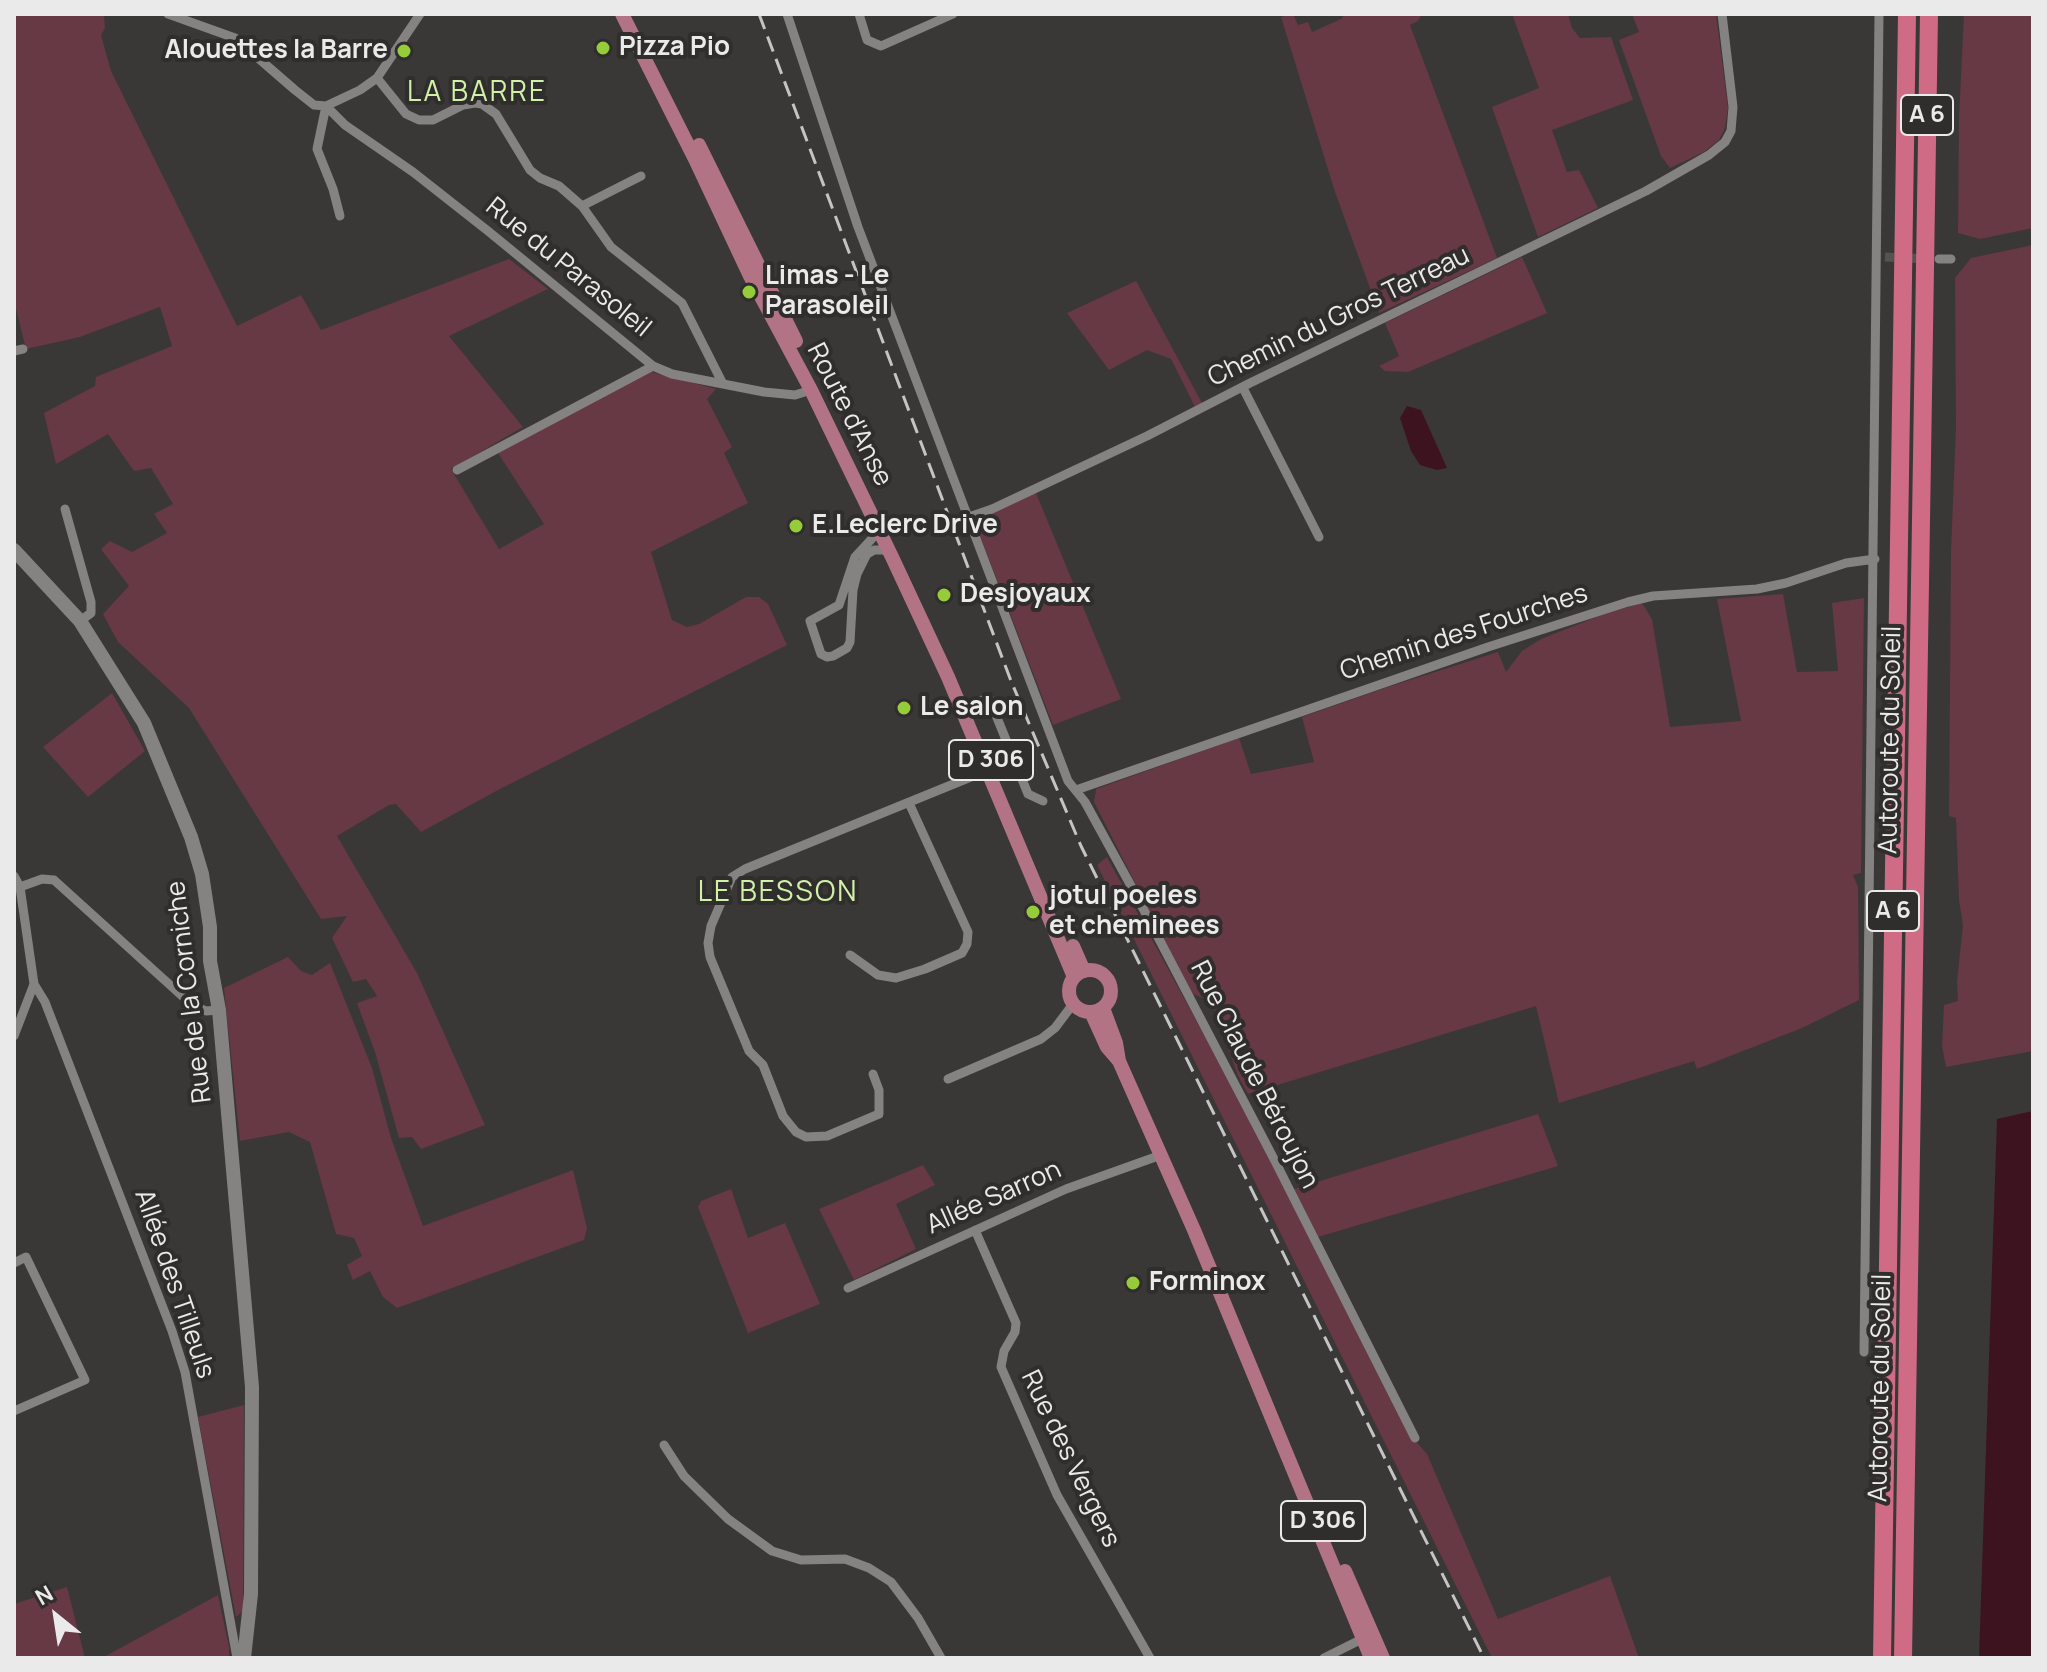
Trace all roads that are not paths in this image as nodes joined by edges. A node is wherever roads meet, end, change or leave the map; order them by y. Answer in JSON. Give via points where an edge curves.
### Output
{"nodes":[{"id":1,"x":168,"y":14,"type":"edge"},
{"id":2,"x":420,"y":14,"type":"edge"},
{"id":3,"x":622,"y":14,"type":"edge"},
{"id":4,"x":632,"y":14,"type":"edge"},
{"id":5,"x":787,"y":14,"type":"edge"},
{"id":6,"x":859,"y":14,"type":"edge"},
{"id":7,"x":953,"y":14,"type":"edge"},
{"id":8,"x":1722,"y":14,"type":"edge"},
{"id":9,"x":1879,"y":14,"type":"edge"},
{"id":10,"x":1907,"y":14,"type":"edge"},
{"id":11,"x":1929,"y":14,"type":"edge"},
{"id":12,"x":377,"y":78,"type":"junction"},
{"id":13,"x":326,"y":106,"type":"junction"},
{"id":14,"x":641,"y":176,"type":"dead end"},
{"id":15,"x":582,"y":206,"type":"junction"},
{"id":16,"x":340,"y":216,"type":"dead end"},
{"id":17,"x":1939,"y":259,"type":"tunnel mouth"},
{"id":18,"x":1951,"y":259,"type":"dead end"},
{"id":19,"x":653,"y":366,"type":"junction"},
{"id":20,"x":723,"y":384,"type":"junction"},
{"id":21,"x":1243,"y":388,"type":"junction"},
{"id":22,"x":811,"y":390,"type":"junction"},
{"id":23,"x":457,"y":470,"type":"dead end"},
{"id":24,"x":65,"y":509,"type":"dead end"},
{"id":25,"x":966,"y":518,"type":"junction"},
{"id":26,"x":879,"y":531,"type":"junction"},
{"id":27,"x":1319,"y":537,"type":"dead end"},
{"id":28,"x":14,"y":550,"type":"edge"},
{"id":29,"x":892,"y":557,"type":"junction"},
{"id":30,"x":1870,"y":559,"type":"junction"},
{"id":31,"x":80,"y":621,"type":"junction"},
{"id":32,"x":966,"y":705,"type":"junction"},
{"id":33,"x":988,"y":770,"type":"junction"},
{"id":34,"x":1076,"y":790,"type":"junction"},
{"id":35,"x":1043,"y":801,"type":"dead end"},
{"id":36,"x":909,"y":803,"type":"junction"},
{"id":37,"x":14,"y":876,"type":"edge"},
{"id":38,"x":20,"y":887,"type":"junction"},
{"id":39,"x":850,"y":955,"type":"dead end"},
{"id":40,"x":1079,"y":974,"type":"junction"},
{"id":41,"x":34,"y":984,"type":"junction"},
{"id":42,"x":1073,"y":1004,"type":"junction"},
{"id":43,"x":219,"y":1010,"type":"junction"},
{"id":44,"x":1097,"y":1010,"type":"junction"},
{"id":45,"x":14,"y":1036,"type":"edge"},
{"id":46,"x":873,"y":1074,"type":"dead end"},
{"id":47,"x":948,"y":1079,"type":"dead end"},
{"id":48,"x":1161,"y":1155,"type":"junction"},
{"id":49,"x":975,"y":1230,"type":"junction"},
{"id":50,"x":14,"y":1263,"type":"edge"},
{"id":51,"x":848,"y":1288,"type":"dead end"},
{"id":52,"x":1864,"y":1352,"type":"dead end"},
{"id":53,"x":1260,"y":1386,"type":"junction"},
{"id":54,"x":14,"y":1411,"type":"edge"},
{"id":55,"x":1415,"y":1438,"type":"dead end"},
{"id":56,"x":664,"y":1445,"type":"dead end"},
{"id":57,"x":1362,"y":1639,"type":"junction"},
{"id":58,"x":237,"y":1658,"type":"edge"},
{"id":59,"x":244,"y":1658,"type":"edge"},
{"id":60,"x":941,"y":1658,"type":"edge"},
{"id":61,"x":1150,"y":1658,"type":"edge"},
{"id":62,"x":1324,"y":1658,"type":"edge"},
{"id":63,"x":1371,"y":1658,"type":"edge"},
{"id":64,"x":1383,"y":1658,"type":"edge"},
{"id":65,"x":1882,"y":1658,"type":"edge"},
{"id":66,"x":1903,"y":1658,"type":"edge"}],
"edges":[{"from":1,"to":13,"type":"street","name":"Rue du Parasoleil","via":[[235,38],[314,105]]},
{"from":2,"to":12,"type":"street"},
{"from":3,"to":22,"type":"main road","name":"Route d'Anse","number":"D 306"},
{"from":4,"to":32,"type":"main road","name":"Route d'Anse","number":"D 306","via":[[866,484]]},
{"from":5,"to":25,"type":"street","name":"Rue Claude Béroujon","via":[[856,224]]},
{"from":6,"to":7,"type":"street","via":[[867,40],[881,46]]},
{"from":8,"to":21,"type":"street","name":"Chemin du Gros Terreau","via":[[1731,131],[1709,155],[1646,191]]},
{"from":9,"to":30,"type":"street","via":[[1881,257]]},
{"from":10,"to":65,"type":"highway","name":"Autoroute du Soleil","number":"A 6"},
{"from":11,"to":66,"type":"highway","name":"Autoroute du Soleil","number":"A 6"},
{"from":12,"to":13,"type":"street"},
{"from":12,"to":15,"type":"street","via":[[406,114],[419,120],[482,104],[496,114],[530,170]]},
{"from":13,"to":16,"type":"street","via":[[317,149]]},
{"from":13,"to":19,"type":"street","name":"Rue du Parasoleil"},
{"from":14,"to":15,"type":"street"},
{"from":15,"to":20,"type":"street","via":[[611,247],[682,303]]},
{"from":17,"to":18,"type":"street"},
{"from":19,"to":20,"type":"street","name":"Rue du Parasoleil"},
{"from":19,"to":23,"type":"street"},
{"from":20,"to":22,"type":"street","name":"Rue du Parasoleil","via":[[795,395]]},
{"from":21,"to":25,"type":"street","name":"Chemin du Gros Terreau"},
{"from":21,"to":27,"type":"street"},
{"from":22,"to":26,"type":"main road","name":"Route d'Anse","number":"D 306"},
{"from":24,"to":31,"type":"street","via":[[91,602],[91,613]]},
{"from":25,"to":34,"type":"street","name":"Rue Claude Béroujon","via":[[1068,781]]},
{"from":26,"to":29,"type":"main road","name":"Route d'Anse","number":"D 306"},
{"from":26,"to":29,"type":"street","via":[[855,557],[839,605],[810,621],[821,654],[833,656],[850,642],[853,590],[867,554],[884,550]]},
{"from":28,"to":31,"type":"main road","name":"Rue de la Corniche"},
{"from":29,"to":33,"type":"main road","name":"Route d'Anse","number":"D 306"},
{"from":30,"to":34,"type":"street","name":"Chemin des Fourches","via":[[1757,589],[1628,602]]},
{"from":30,"to":52,"type":"street"},
{"from":31,"to":43,"type":"main road","name":"Rue de la Corniche","via":[[144,723],[191,837],[209,911],[210,961]]},
{"from":32,"to":35,"type":"street","via":[[989,698],[1028,794]]},
{"from":32,"to":40,"type":"main road","name":"Route d'Anse","number":"D 306"},
{"from":33,"to":36,"type":"street"},
{"from":33,"to":40,"type":"main road","name":"Route d'Anse","number":"D 306"},
{"from":34,"to":55,"type":"street","name":"Rue Claude Béroujon","via":[[1268,1147]]},
{"from":36,"to":39,"type":"street","via":[[968,932],[967,944],[962,953],[896,978],[878,975]]},
{"from":36,"to":46,"type":"street","via":[[732,877],[708,943],[749,1051],[763,1065],[783,1116],[796,1132],[827,1136],[879,1114]]},
{"from":37,"to":38,"type":"street"},
{"from":38,"to":41,"type":"street"},
{"from":38,"to":43,"type":"street","via":[[54,880],[191,1004]]},
{"from":40,"to":42,"type":"main road","via":[[1069,990]]},
{"from":40,"to":44,"type":"main road","via":[[1099,972],[1109,981],[1111,996]]},
{"from":41,"to":45,"type":"street"},
{"from":41,"to":58,"type":"street","name":"Allée des Tilleuls","via":[[130,1217],[185,1372]]},
{"from":42,"to":44,"type":"main road"},
{"from":42,"to":47,"type":"street","via":[[1041,1039]]},
{"from":43,"to":59,"type":"main road","name":"Rue de la Corniche","via":[[252,1387],[251,1594]]},
{"from":44,"to":48,"type":"main road","number":"D 306","via":[[1116,1043]]},
{"from":48,"to":49,"type":"street","name":"Allée Sarron"},
{"from":48,"to":53,"type":"main road","number":"D 306"},
{"from":49,"to":51,"type":"street","name":"Allée Sarron"},
{"from":49,"to":61,"type":"street","name":"Rue des Vergers","via":[[1016,1323],[1001,1367],[1057,1495]]},
{"from":50,"to":54,"type":"street","via":[[26,1257],[85,1380]]},
{"from":53,"to":57,"type":"main road","number":"D 306"},
{"from":53,"to":64,"type":"main road","number":"D 306"},
{"from":56,"to":60,"type":"street","via":[[684,1476],[728,1519],[772,1551],[801,1560],[845,1559],[891,1582]]},
{"from":57,"to":62,"type":"street"},
{"from":57,"to":63,"type":"main road","number":"D 306"}]}
